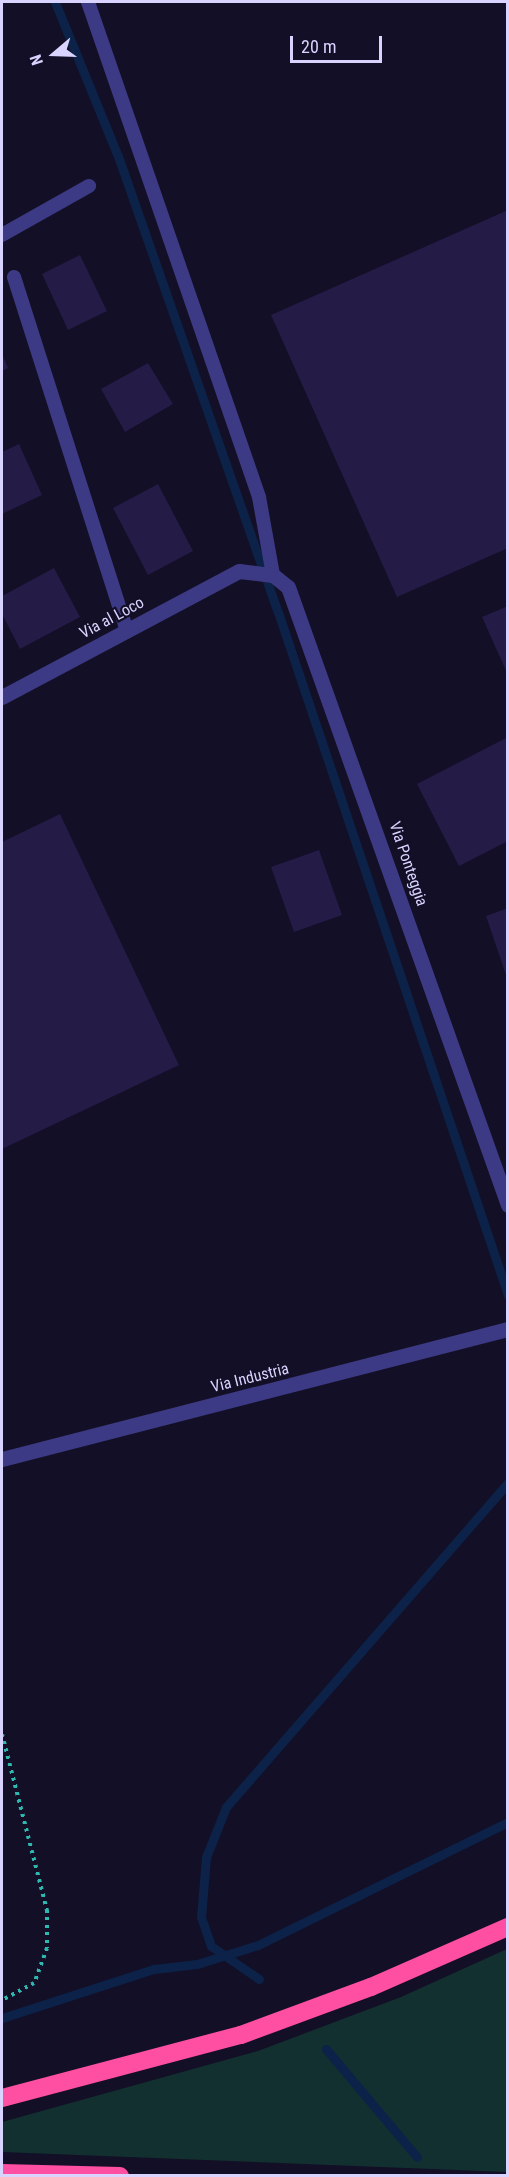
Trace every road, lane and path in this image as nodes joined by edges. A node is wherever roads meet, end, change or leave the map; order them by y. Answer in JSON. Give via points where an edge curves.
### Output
{"nodes":[{"id":1,"x":88,"y":2,"type":"edge"},
{"id":2,"x":89,"y":186,"type":"dead end"},
{"id":3,"x":2,"y":236,"type":"edge"},
{"id":4,"x":14,"y":277,"type":"dead end"},
{"id":5,"x":273,"y":575,"type":"junction"},
{"id":6,"x":127,"y":631,"type":"junction"},
{"id":7,"x":2,"y":697,"type":"edge"},
{"id":8,"x":507,"y":1205,"type":"edge"},
{"id":9,"x":507,"y":1329,"type":"edge"},
{"id":10,"x":2,"y":1459,"type":"edge"},
{"id":11,"x":2,"y":1734,"type":"edge"},
{"id":12,"x":507,"y":1927,"type":"edge"},
{"id":13,"x":2,"y":2000,"type":"edge"},
{"id":14,"x":2,"y":2098,"type":"edge"},
{"id":15,"x":2,"y":2173,"type":"edge"},
{"id":16,"x":120,"y":2175,"type":"edge"}],
"edges":[{"from":1,"to":5,"type":"lane","via":[[259,497]]},
{"from":2,"to":3,"type":"lane"},
{"from":4,"to":6,"type":"lane"},
{"from":5,"to":6,"type":"street","name":"Via al Loco","via":[[239,571]]},
{"from":5,"to":8,"type":"street","name":"Via Ponteggia","via":[[297,601]]},
{"from":6,"to":7,"type":"street","name":"Via al Loco"},
{"from":9,"to":10,"type":"street","name":"Via Industria"},
{"from":11,"to":13,"type":"path","via":[[47,1910],[47,1948],[34,1983]]},
{"from":12,"to":14,"type":"highway","via":[[371,1987],[241,2035]]},
{"from":15,"to":16,"type":"highway"}]}
